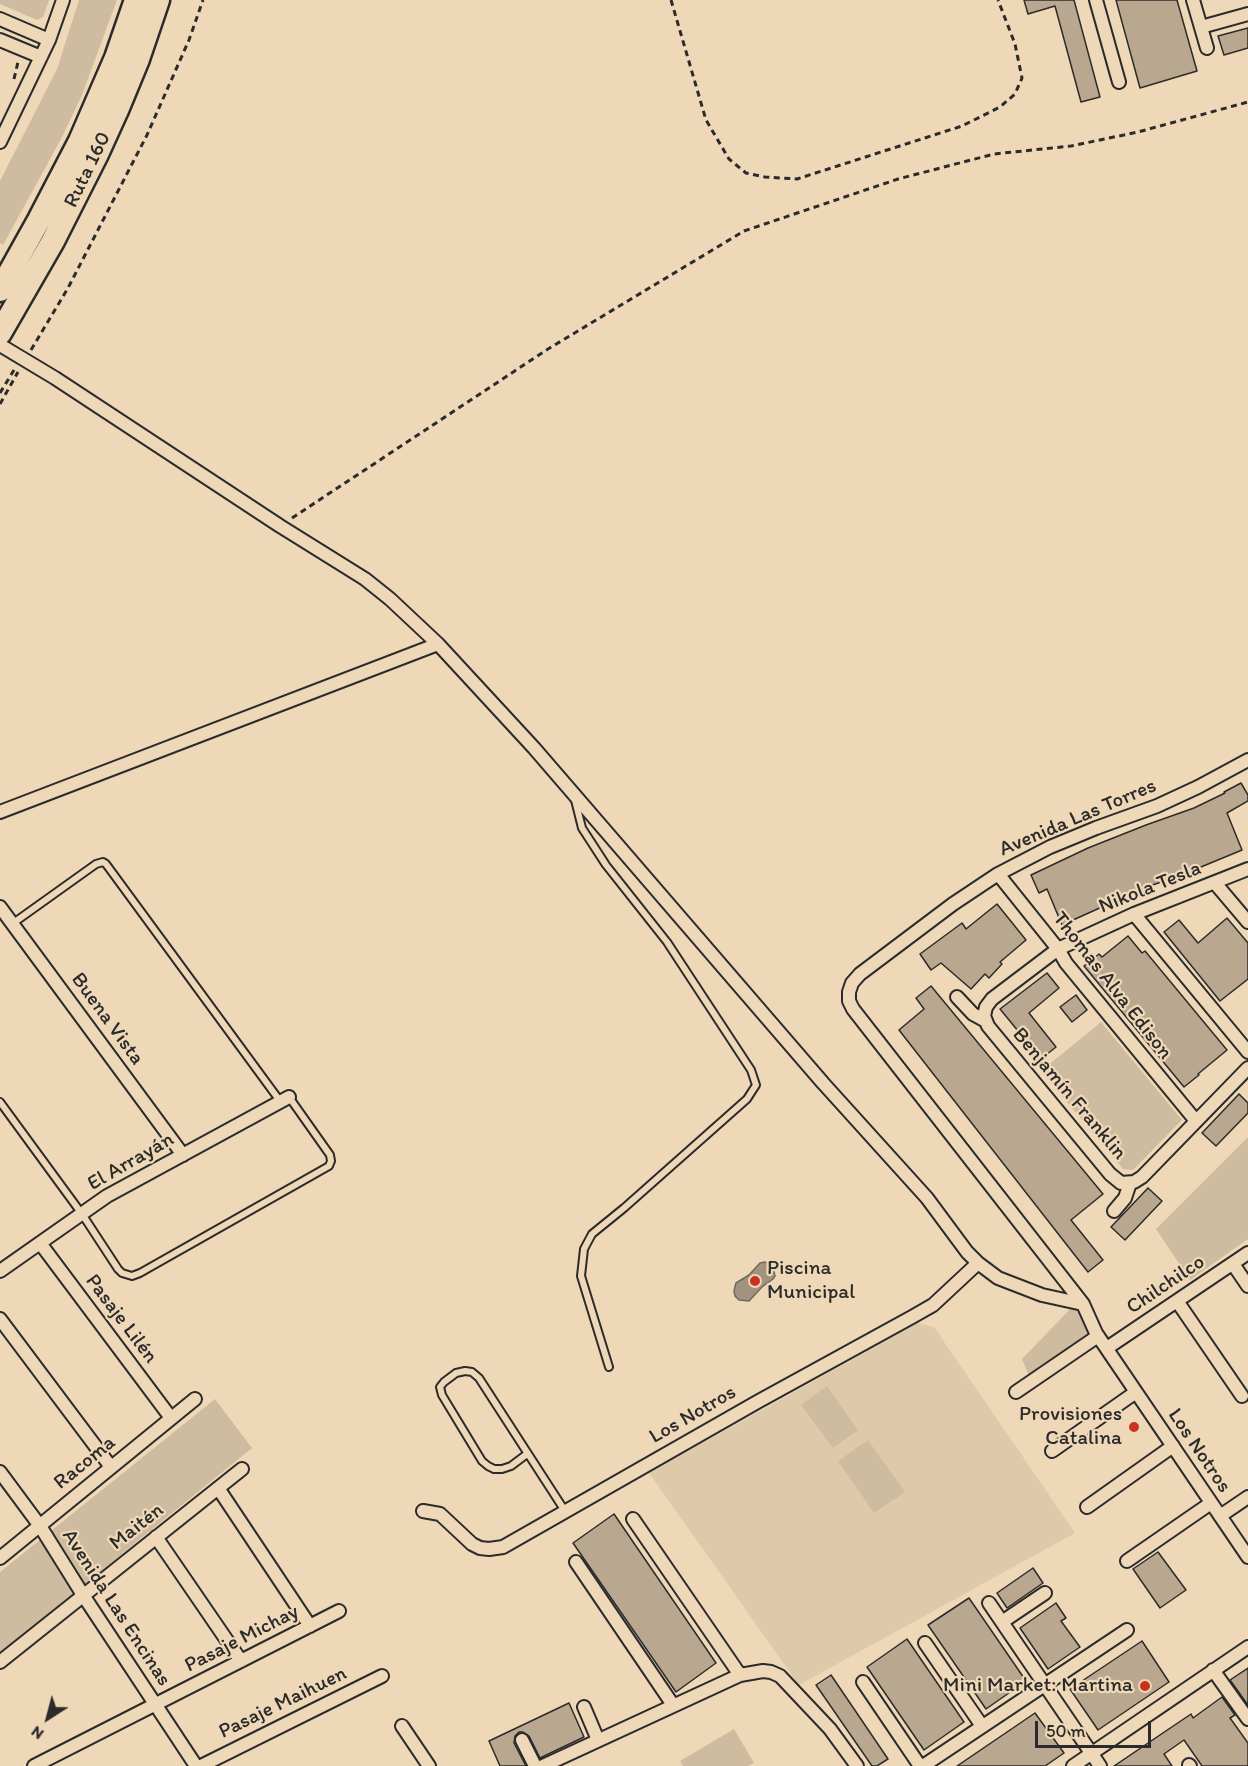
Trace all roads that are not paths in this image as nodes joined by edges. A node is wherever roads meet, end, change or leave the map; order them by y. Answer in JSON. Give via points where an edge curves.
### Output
{"nodes":[{"id":1,"x":63,"y":0,"type":"edge"},
{"id":2,"x":136,"y":0,"type":"edge"},
{"id":3,"x":158,"y":0,"type":"edge"},
{"id":4,"x":1096,"y":0,"type":"edge"},
{"id":5,"x":1193,"y":0,"type":"edge"},
{"id":6,"x":1248,"y":14,"type":"edge"},
{"id":7,"x":0,"y":19,"type":"edge"},
{"id":8,"x":1201,"y":27,"type":"junction"},
{"id":9,"x":0,"y":40,"type":"edge"},
{"id":10,"x":49,"y":40,"type":"junction"},
{"id":11,"x":1207,"y":48,"type":"dead end"},
{"id":12,"x":41,"y":57,"type":"junction"},
{"id":13,"x":1119,"y":82,"type":"dead end"},
{"id":14,"x":0,"y":142,"type":"edge"},
{"id":15,"x":0,"y":290,"type":"edge"},
{"id":16,"x":0,"y":333,"type":"edge"},
{"id":17,"x":0,"y":345,"type":"edge"},
{"id":18,"x":438,"y":644,"type":"junction"},
{"id":19,"x":1248,"y":760,"type":"edge"},
{"id":20,"x":573,"y":793,"type":"junction"},
{"id":21,"x":0,"y":812,"type":"edge"},
{"id":22,"x":1248,"y":869,"type":"edge"},
{"id":23,"x":998,"y":874,"type":"junction"},
{"id":24,"x":1215,"y":883,"type":"junction"},
{"id":25,"x":1134,"y":914,"type":"junction"},
{"id":26,"x":5,"y":917,"type":"edge"},
{"id":27,"x":1248,"y":922,"type":"edge"},
{"id":28,"x":1058,"y":949,"type":"junction"},
{"id":29,"x":849,"y":992,"type":"joint"},
{"id":30,"x":957,"y":997,"type":"dead end"},
{"id":31,"x":984,"y":1016,"type":"junction"},
{"id":32,"x":1248,"y":1052,"type":"edge"},
{"id":33,"x":1248,"y":1068,"type":"edge"},
{"id":34,"x":285,"y":1099,"type":"junction"},
{"id":35,"x":0,"y":1102,"type":"edge"},
{"id":36,"x":1196,"y":1121,"type":"junction"},
{"id":37,"x":183,"y":1155,"type":"junction"},
{"id":38,"x":1130,"y":1183,"type":"junction"},
{"id":39,"x":1114,"y":1211,"type":"dead end"},
{"id":40,"x":82,"y":1214,"type":"junction"},
{"id":41,"x":40,"y":1243,"type":"junction"},
{"id":42,"x":1248,"y":1253,"type":"edge"},
{"id":43,"x":978,"y":1263,"type":"junction"},
{"id":44,"x":1233,"y":1264,"type":"junction"},
{"id":45,"x":0,"y":1271,"type":"edge"},
{"id":46,"x":1248,"y":1286,"type":"edge"},
{"id":47,"x":1177,"y":1301,"type":"junction"},
{"id":48,"x":1083,"y":1304,"type":"junction"},
{"id":49,"x":0,"y":1318,"type":"edge"},
{"id":50,"x":1098,"y":1336,"type":"junction"},
{"id":51,"x":1107,"y":1348,"type":"junction"},
{"id":52,"x":609,"y":1367,"type":"dead end"},
{"id":53,"x":1016,"y":1392,"type":"dead end"},
{"id":54,"x":1136,"y":1392,"type":"junction"},
{"id":55,"x":1242,"y":1396,"type":"dead end"},
{"id":56,"x":195,"y":1399,"type":"dead end"},
{"id":57,"x":171,"y":1418,"type":"junction"},
{"id":58,"x":1173,"y":1446,"type":"junction"},
{"id":59,"x":1052,"y":1450,"type":"dead end"},
{"id":60,"x":527,"y":1454,"type":"junction"},
{"id":61,"x":111,"y":1467,"type":"junction"},
{"id":62,"x":242,"y":1469,"type":"dead end"},
{"id":63,"x":0,"y":1472,"type":"edge"},
{"id":64,"x":218,"y":1488,"type":"junction"},
{"id":65,"x":1248,"y":1497,"type":"edge"},
{"id":66,"x":1211,"y":1503,"type":"junction"},
{"id":67,"x":1088,"y":1507,"type":"dead end"},
{"id":68,"x":423,"y":1511,"type":"dead end"},
{"id":69,"x":564,"y":1512,"type":"junction"},
{"id":70,"x":1220,"y":1516,"type":"junction"},
{"id":71,"x":633,"y":1519,"type":"dead end"},
{"id":72,"x":40,"y":1526,"type":"junction"},
{"id":73,"x":156,"y":1537,"type":"junction"},
{"id":74,"x":1248,"y":1557,"type":"edge"},
{"id":75,"x":0,"y":1558,"type":"edge"},
{"id":76,"x":1127,"y":1561,"type":"dead end"},
{"id":77,"x":576,"y":1562,"type":"dead end"},
{"id":78,"x":1045,"y":1593,"type":"dead end"},
{"id":79,"x":83,"y":1595,"type":"junction"},
{"id":80,"x":989,"y":1603,"type":"dead end"},
{"id":81,"x":339,"y":1611,"type":"dead end"},
{"id":82,"x":1002,"y":1622,"type":"junction"},
{"id":83,"x":310,"y":1626,"type":"junction"},
{"id":84,"x":1127,"y":1630,"type":"dead end"},
{"id":85,"x":925,"y":1643,"type":"dead end"},
{"id":86,"x":1248,"y":1647,"type":"edge"},
{"id":87,"x":241,"y":1661,"type":"junction"},
{"id":88,"x":0,"y":1662,"type":"edge"},
{"id":89,"x":1214,"y":1670,"type":"junction"},
{"id":90,"x":740,"y":1675,"type":"junction"},
{"id":91,"x":382,"y":1676,"type":"dead end"},
{"id":92,"x":863,"y":1682,"type":"dead end"},
{"id":93,"x":1045,"y":1685,"type":"junction"},
{"id":94,"x":155,"y":1705,"type":"junction"},
{"id":95,"x":673,"y":1705,"type":"junction"},
{"id":96,"x":584,"y":1707,"type":"dead end"},
{"id":97,"x":1248,"y":1719,"type":"edge"},
{"id":98,"x":402,"y":1726,"type":"dead end"},
{"id":99,"x":982,"y":1726,"type":"junction"},
{"id":100,"x":522,"y":1740,"type":"dead end"},
{"id":101,"x":598,"y":1740,"type":"junction"},
{"id":102,"x":1091,"y":1753,"type":"junction"},
{"id":103,"x":34,"y":1766,"type":"edge"},
{"id":104,"x":196,"y":1766,"type":"edge"},
{"id":105,"x":201,"y":1766,"type":"edge"},
{"id":106,"x":429,"y":1766,"type":"edge"},
{"id":107,"x":535,"y":1766,"type":"edge"},
{"id":108,"x":543,"y":1766,"type":"edge"},
{"id":109,"x":858,"y":1766,"type":"edge"},
{"id":110,"x":921,"y":1766,"type":"edge"},
{"id":111,"x":1073,"y":1766,"type":"edge"},
{"id":112,"x":1100,"y":1766,"type":"edge"}],
"edges":[{"from":1,"to":10,"type":"street"},
{"from":2,"to":15,"type":"highway","name":"Ruta 160","via":[[80,141]]},
{"from":3,"to":16,"type":"highway","name":"Ruta 160","via":[[134,69],[97,154]]},
{"from":4,"to":13,"type":"street"},
{"from":5,"to":8,"type":"street"},
{"from":6,"to":8,"type":"street"},
{"from":7,"to":10,"type":"street"},
{"from":8,"to":11,"type":"street"},
{"from":9,"to":12,"type":"street"},
{"from":10,"to":12,"type":"street"},
{"from":12,"to":14,"type":"street"},
{"from":17,"to":18,"type":"street","via":[[365,579]]},
{"from":18,"to":20,"type":"street"},
{"from":18,"to":21,"type":"street"},
{"from":19,"to":23,"type":"street","name":"Avenida Las Torres","via":[[1157,806],[1050,847]]},
{"from":20,"to":43,"type":"street","via":[[927,1198]]},
{"from":20,"to":52,"type":"lane","via":[[582,828],[667,942],[752,1070],[756,1085],[747,1099],[592,1234],[584,1250],[581,1276]]},
{"from":22,"to":24,"type":"street","name":"Nikola Tesla"},
{"from":23,"to":28,"type":"street","name":"Thomas Alva Edison"},
{"from":23,"to":29,"type":"street","name":"Avenida Las Torres","via":[[860,974]]},
{"from":24,"to":25,"type":"street","name":"Nikola Tesla"},
{"from":24,"to":27,"type":"street"},
{"from":25,"to":28,"type":"street","name":"Nikola Tesla"},
{"from":25,"to":32,"type":"street"},
{"from":26,"to":34,"type":"lane","via":[[103,862]]},
{"from":26,"to":37,"type":"street","name":"Buena Vista"},
{"from":28,"to":31,"type":"street","name":"Nikola Tesla","via":[[992,999]]},
{"from":28,"to":36,"type":"street","name":"Thomas Alva Edison"},
{"from":29,"to":48,"type":"street","name":"Los Notros","via":[[853,1009]]},
{"from":30,"to":31,"type":"street","name":"Benjamín Franklin","via":[[973,1014]]},
{"from":31,"to":38,"type":"street","name":"Benjamín Franklin","via":[[995,1035],[1110,1174],[1121,1183]]},
{"from":33,"to":36,"type":"street"},
{"from":34,"to":37,"type":"street","name":"El Arrayán"},
{"from":34,"to":40,"type":"lane","via":[[330,1155],[327,1169],[136,1275],[128,1276],[118,1269]]},
{"from":35,"to":40,"type":"lane"},
{"from":36,"to":38,"type":"street","via":[[1142,1178]]},
{"from":37,"to":40,"type":"street","name":"El Arrayán"},
{"from":38,"to":39,"type":"street","via":[[1125,1198]]},
{"from":40,"to":41,"type":"street","name":"El Arrayán"},
{"from":41,"to":45,"type":"street","name":"El Arrayán"},
{"from":41,"to":57,"type":"street","name":"Pasaje Lilén"},
{"from":42,"to":44,"type":"street","name":"Chilchilco"},
{"from":43,"to":48,"type":"street","via":[[998,1278],[1042,1295]]},
{"from":43,"to":69,"type":"street","name":"Los Notros","via":[[933,1305]]},
{"from":44,"to":46,"type":"street"},
{"from":44,"to":47,"type":"street","name":"Chilchilco"},
{"from":47,"to":51,"type":"street","name":"Chilchilco"},
{"from":47,"to":55,"type":"street"},
{"from":48,"to":50,"type":"street","name":"Los Notros"},
{"from":49,"to":61,"type":"street"},
{"from":50,"to":51,"type":"street","name":"Los Notros"},
{"from":50,"to":53,"type":"street"},
{"from":51,"to":54,"type":"street","name":"Los Notros"},
{"from":54,"to":58,"type":"street","name":"Los Notros"},
{"from":54,"to":59,"type":"street"},
{"from":56,"to":57,"type":"street","name":"Racoma"},
{"from":57,"to":61,"type":"street","name":"Racoma"},
{"from":58,"to":66,"type":"street","name":"Los Notros"},
{"from":58,"to":67,"type":"street"},
{"from":60,"to":60,"type":"lane","via":[[479,1378],[472,1372],[456,1372],[444,1382],[440,1387],[442,1395],[482,1461],[502,1469]]},
{"from":60,"to":69,"type":"lane"},
{"from":61,"to":72,"type":"street","name":"Racoma"},
{"from":62,"to":64,"type":"street","name":"Maitén"},
{"from":63,"to":72,"type":"street","name":"Avenida Las Encinas"},
{"from":64,"to":73,"type":"street","name":"Maitén"},
{"from":64,"to":83,"type":"street"},
{"from":65,"to":70,"type":"street"},
{"from":66,"to":70,"type":"street","name":"Los Notros"},
{"from":66,"to":76,"type":"street"},
{"from":68,"to":69,"type":"street","name":"Los Notros","via":[[440,1514],[472,1544],[489,1549],[503,1547]]},
{"from":70,"to":74,"type":"street","name":"Los Notros"},
{"from":71,"to":90,"type":"street"},
{"from":72,"to":75,"type":"street","name":"Racoma"},
{"from":72,"to":79,"type":"street","name":"Avenida Las Encinas"},
{"from":73,"to":79,"type":"street","name":"Maitén"},
{"from":73,"to":87,"type":"street"},
{"from":77,"to":95,"type":"street"},
{"from":78,"to":82,"type":"street"},
{"from":79,"to":88,"type":"street","name":"Maitén"},
{"from":79,"to":94,"type":"street","name":"Avenida Las Encinas"},
{"from":80,"to":82,"type":"street"},
{"from":81,"to":83,"type":"street","name":"Pasaje Michay"},
{"from":82,"to":93,"type":"street"},
{"from":83,"to":87,"type":"street","name":"Pasaje Michay"},
{"from":84,"to":93,"type":"street"},
{"from":85,"to":99,"type":"street"},
{"from":86,"to":89,"type":"street"},
{"from":87,"to":94,"type":"street","name":"Pasaje Michay"},
{"from":89,"to":97,"type":"street"},
{"from":89,"to":102,"type":"street"},
{"from":90,"to":95,"type":"street"},
{"from":90,"to":109,"type":"street","via":[[763,1671],[780,1676],[830,1729]]},
{"from":91,"to":105,"type":"street","name":"Pasaje Maihuen"},
{"from":92,"to":110,"type":"street"},
{"from":93,"to":99,"type":"street"},
{"from":93,"to":102,"type":"street"},
{"from":94,"to":103,"type":"street","name":"Pasaje Michay"},
{"from":94,"to":104,"type":"street","name":"Avenida Las Encinas"},
{"from":95,"to":101,"type":"street"},
{"from":96,"to":101,"type":"street"},
{"from":98,"to":106,"type":"street"},
{"from":99,"to":110,"type":"street"},
{"from":100,"to":107,"type":"street"},
{"from":101,"to":108,"type":"street"},
{"from":102,"to":111,"type":"street"},
{"from":102,"to":112,"type":"street"}]}
